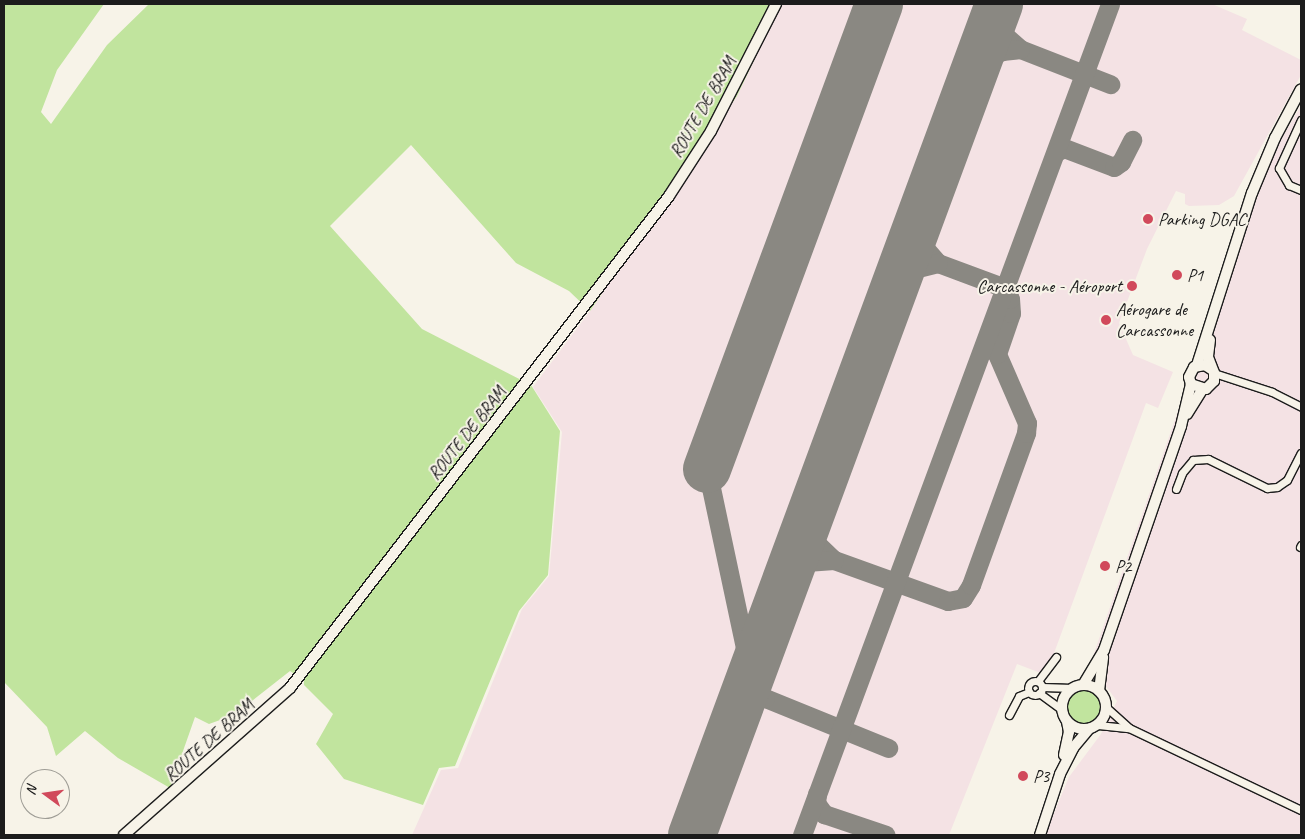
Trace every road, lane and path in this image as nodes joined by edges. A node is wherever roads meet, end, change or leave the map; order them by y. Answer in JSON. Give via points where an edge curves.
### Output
{"nodes":[{"id":1,"x":776,"y":4,"type":"edge"},
{"id":2,"x":1301,"y":89,"type":"edge"},
{"id":3,"x":1301,"y":120,"type":"edge"},
{"id":4,"x":1301,"y":190,"type":"edge"},
{"id":5,"x":1213,"y":319,"type":"junction"},
{"id":6,"x":1197,"y":365,"type":"junction"},
{"id":7,"x":1213,"y":371,"type":"junction"},
{"id":8,"x":1233,"y":381,"type":"junction"},
{"id":9,"x":1192,"y":384,"type":"junction"},
{"id":10,"x":1212,"y":384,"type":"junction"},
{"id":11,"x":1202,"y":390,"type":"junction"},
{"id":12,"x":1301,"y":407,"type":"edge"},
{"id":13,"x":1181,"y":426,"type":"junction"},
{"id":14,"x":1301,"y":453,"type":"edge"},
{"id":15,"x":1176,"y":489,"type":"dead end"},
{"id":16,"x":1104,"y":650,"type":"junction"},
{"id":17,"x":1056,"y":657,"type":"dead end"},
{"id":18,"x":1083,"y":685,"type":"junction"},
{"id":19,"x":1040,"y":687,"type":"junction"},
{"id":20,"x":1072,"y":688,"type":"junction"},
{"id":21,"x":1099,"y":691,"type":"junction"},
{"id":22,"x":1029,"y":692,"type":"junction"},
{"id":23,"x":1106,"y":706,"type":"junction"},
{"id":24,"x":1062,"y":710,"type":"junction"},
{"id":25,"x":1009,"y":715,"type":"dead end"},
{"id":26,"x":1067,"y":722,"type":"junction"},
{"id":27,"x":1094,"y":727,"type":"junction"},
{"id":28,"x":1130,"y":728,"type":"junction"},
{"id":29,"x":1060,"y":774,"type":"junction"},
{"id":30,"x":1301,"y":810,"type":"edge"},
{"id":31,"x":124,"y":835,"type":"edge"},
{"id":32,"x":1040,"y":835,"type":"edge"}],
"edges":[{"from":1,"to":31,"type":"main road","name":"ROUTE DE BRAM","via":[[711,131],[670,196],[290,688]]},
{"from":2,"to":5,"type":"main road","via":[[1275,138],[1252,193]]},
{"from":3,"to":4,"type":"street","via":[[1279,168],[1288,185]]},
{"from":5,"to":6,"type":"main road"},
{"from":5,"to":7,"type":"main road","via":[[1208,357]]},
{"from":6,"to":7,"type":"main road"},
{"from":6,"to":9,"type":"main road","via":[[1190,373]]},
{"from":7,"to":8,"type":"street"},
{"from":7,"to":10,"type":"main road"},
{"from":8,"to":10,"type":"street"},
{"from":8,"to":12,"type":"street","via":[[1272,392]]},
{"from":9,"to":11,"type":"main road"},
{"from":9,"to":13,"type":"main road"},
{"from":10,"to":11,"type":"main road"},
{"from":11,"to":13,"type":"main road"},
{"from":13,"to":16,"type":"main road"},
{"from":14,"to":15,"type":"street","via":[[1287,480],[1277,487],[1268,488],[1208,459],[1193,460],[1182,473]]},
{"from":16,"to":18,"type":"main road"},
{"from":16,"to":21,"type":"main road"},
{"from":17,"to":19,"type":"street"},
{"from":18,"to":20,"type":"main road"},
{"from":18,"to":21,"type":"main road"},
{"from":19,"to":20,"type":"street"},
{"from":19,"to":22,"type":"street"},
{"from":19,"to":22,"type":"street","via":[[1029,683]]},
{"from":19,"to":24,"type":"street"},
{"from":20,"to":24,"type":"main road","via":[[1064,697]]},
{"from":21,"to":23,"type":"main road"},
{"from":22,"to":25,"type":"street","via":[[1019,696]]},
{"from":23,"to":27,"type":"main road"},
{"from":23,"to":28,"type":"street"},
{"from":24,"to":26,"type":"main road"},
{"from":26,"to":27,"type":"main road","via":[[1077,729]]},
{"from":26,"to":29,"type":"main road","via":[[1069,732]]},
{"from":27,"to":28,"type":"street"},
{"from":27,"to":29,"type":"main road","via":[[1073,748]]},
{"from":28,"to":30,"type":"street"},
{"from":29,"to":32,"type":"main road"}]}
